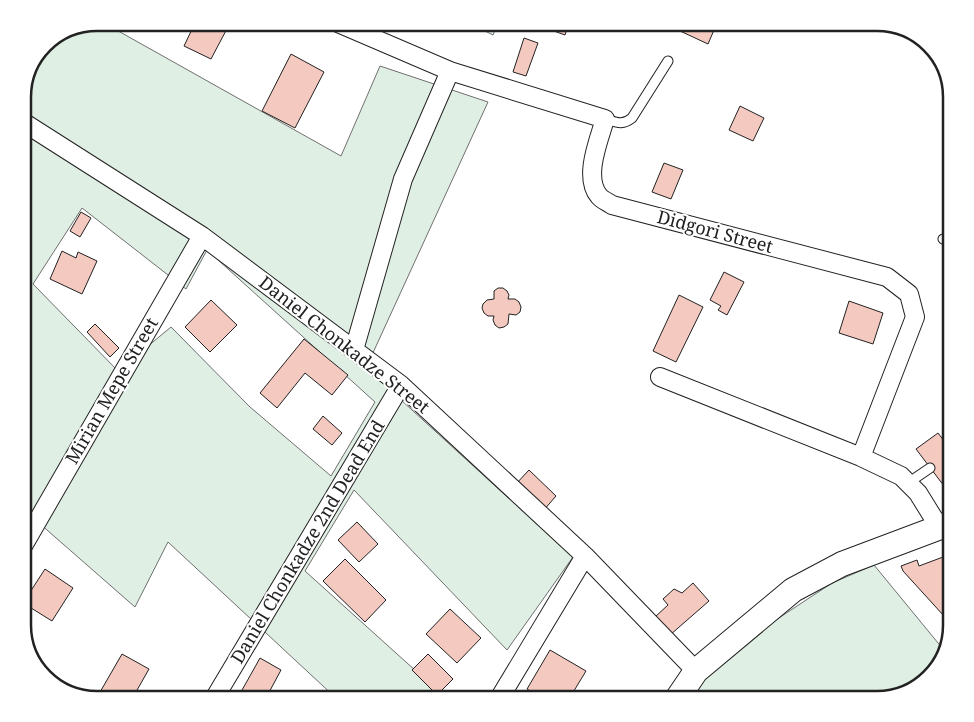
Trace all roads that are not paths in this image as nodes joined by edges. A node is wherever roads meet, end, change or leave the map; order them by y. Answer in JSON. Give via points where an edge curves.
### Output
{"nodes":[{"id":1,"x":359,"y":31,"type":"edge"},
{"id":2,"x":668,"y":61,"type":"dead end"},
{"id":3,"x":450,"y":71,"type":"junction"},
{"id":4,"x":605,"y":119,"type":"junction"},
{"id":5,"x":31,"y":127,"type":"edge"},
{"id":6,"x":202,"y":236,"type":"junction"},
{"id":7,"x":354,"y":350,"type":"junction"},
{"id":8,"x":660,"y":377,"type":"dead end"},
{"id":9,"x":401,"y":385,"type":"junction"},
{"id":10,"x":861,"y":457,"type":"junction"},
{"id":11,"x":930,"y":468,"type":"dead end"},
{"id":12,"x":908,"y":483,"type":"junction"},
{"id":13,"x":943,"y":523,"type":"edge"},
{"id":14,"x":943,"y":526,"type":"edge"},
{"id":15,"x":31,"y":532,"type":"edge"},
{"id":16,"x":585,"y":556,"type":"junction"},
{"id":17,"x":696,"y":671,"type":"junction"},
{"id":18,"x":219,"y":691,"type":"edge"},
{"id":19,"x":505,"y":691,"type":"edge"},
{"id":20,"x":683,"y":691,"type":"edge"}],
"edges":[{"from":1,"to":3,"type":"street"},
{"from":2,"to":4,"type":"lane","via":[[632,118],[620,124]]},
{"from":3,"to":4,"type":"street"},
{"from":3,"to":7,"type":"street","via":[[403,179]]},
{"from":4,"to":10,"type":"street","name":"Didgori Street","via":[[592,170],[593,185],[600,197],[612,205],[887,277],[909,294],[915,317]]},
{"from":5,"to":6,"type":"street","name":"Daniel Chonkadze Street"},
{"from":6,"to":7,"type":"street","name":"Daniel Chonkadze Street"},
{"from":6,"to":15,"type":"street","name":"Mirian Mepe Street"},
{"from":7,"to":9,"type":"street","name":"Daniel Chonkadze Street"},
{"from":8,"to":10,"type":"street"},
{"from":9,"to":16,"type":"street","name":"Daniel Chonkadze Street"},
{"from":9,"to":18,"type":"street","name":"Daniel Chonkadze 2nd Dead End"},
{"from":10,"to":12,"type":"street","via":[[901,476]]},
{"from":11,"to":12,"type":"lane"},
{"from":12,"to":13,"type":"street"},
{"from":14,"to":17,"type":"main road","via":[[842,564],[793,590]]},
{"from":16,"to":17,"type":"street","name":"Daniel Chonkadze Street"},
{"from":16,"to":19,"type":"street"},
{"from":17,"to":20,"type":"main road"}]}
